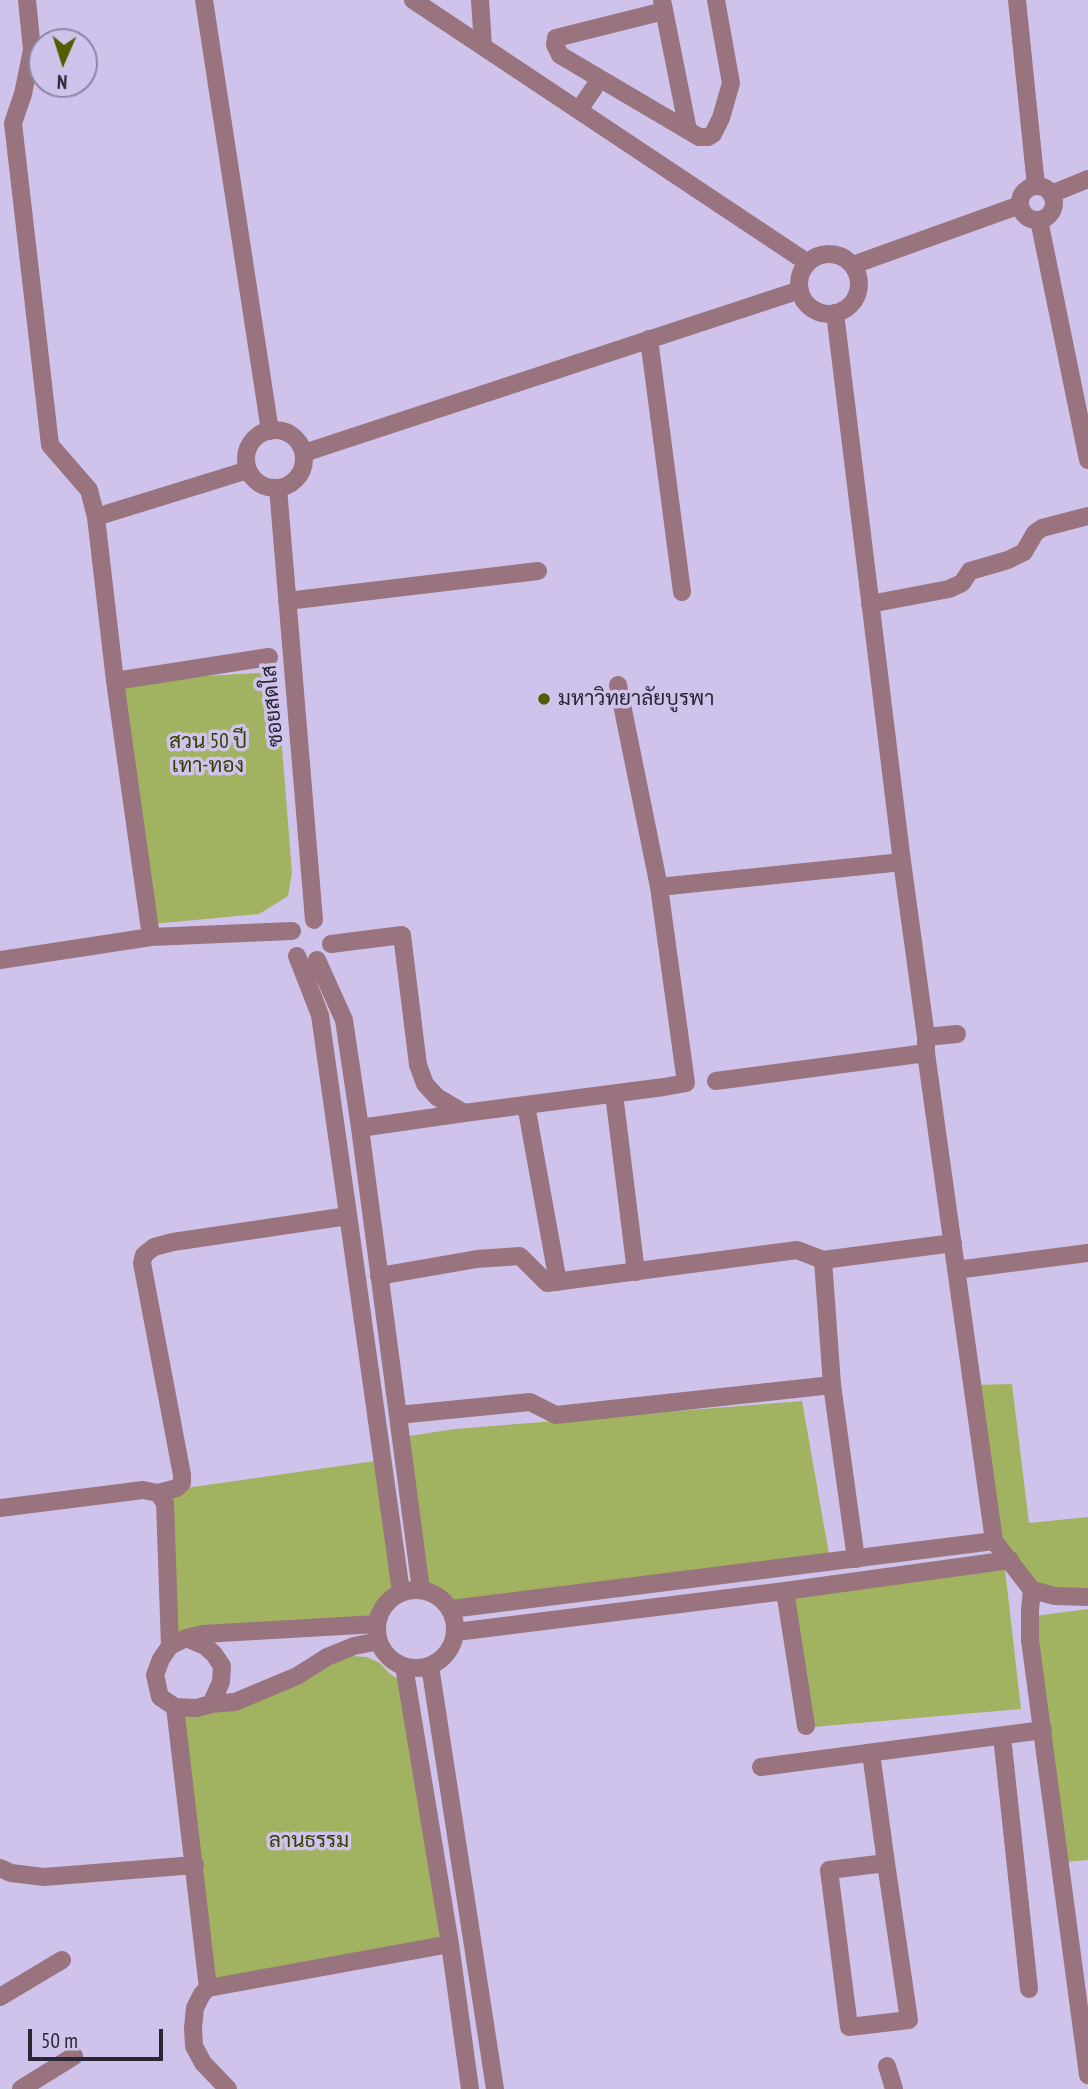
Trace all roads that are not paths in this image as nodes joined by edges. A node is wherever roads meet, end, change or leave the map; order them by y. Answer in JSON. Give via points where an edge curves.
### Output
{"nodes":[{"id":1,"x":27,"y":0,"type":"edge"},
{"id":2,"x":204,"y":0,"type":"edge"},
{"id":3,"x":413,"y":0,"type":"edge"},
{"id":4,"x":480,"y":0,"type":"edge"},
{"id":5,"x":716,"y":0,"type":"edge"},
{"id":6,"x":1017,"y":0,"type":"edge"},
{"id":7,"x":663,"y":5,"type":"edge"},
{"id":8,"x":483,"y":46,"type":"junction"},
{"id":9,"x":600,"y":79,"type":"junction"},
{"id":10,"x":579,"y":110,"type":"junction"},
{"id":11,"x":6,"y":126,"type":"edge"},
{"id":12,"x":688,"y":130,"type":"junction"},
{"id":13,"x":1088,"y":180,"type":"edge"},
{"id":14,"x":1044,"y":190,"type":"junction"},
{"id":15,"x":1020,"y":205,"type":"junction"},
{"id":16,"x":1039,"y":220,"type":"junction"},
{"id":17,"x":808,"y":263,"type":"junction"},
{"id":18,"x":853,"y":265,"type":"junction"},
{"id":19,"x":800,"y":290,"type":"junction"},
{"id":20,"x":835,"y":313,"type":"junction"},
{"id":21,"x":649,"y":340,"type":"junction"},
{"id":22,"x":270,"y":431,"type":"junction"},
{"id":23,"x":304,"y":453,"type":"junction"},
{"id":24,"x":1088,"y":460,"type":"edge"},
{"id":25,"x":248,"y":470,"type":"junction"},
{"id":26,"x":278,"y":488,"type":"junction"},
{"id":27,"x":1088,"y":516,"type":"edge"},
{"id":28,"x":96,"y":517,"type":"junction"},
{"id":29,"x":538,"y":571,"type":"dead end"},
{"id":30,"x":682,"y":592,"type":"dead end"},
{"id":31,"x":287,"y":601,"type":"junction"},
{"id":32,"x":870,"y":604,"type":"junction"},
{"id":33,"x":269,"y":657,"type":"dead end"},
{"id":34,"x":115,"y":681,"type":"junction"},
{"id":35,"x":618,"y":685,"type":"dead end"},
{"id":36,"x":902,"y":862,"type":"junction"},
{"id":37,"x":659,"y":887,"type":"junction"},
{"id":38,"x":314,"y":920,"type":"junction"},
{"id":39,"x":292,"y":930,"type":"junction"},
{"id":40,"x":150,"y":937,"type":"junction"},
{"id":41,"x":331,"y":944,"type":"junction"},
{"id":42,"x":297,"y":956,"type":"junction"},
{"id":43,"x":0,"y":960,"type":"edge"},
{"id":44,"x":317,"y":960,"type":"junction"},
{"id":45,"x":957,"y":1034,"type":"dead end"},
{"id":46,"x":926,"y":1045,"type":"junction"},
{"id":47,"x":716,"y":1081,"type":"dead end"},
{"id":48,"x":614,"y":1094,"type":"junction"},
{"id":49,"x":526,"y":1105,"type":"junction"},
{"id":50,"x":464,"y":1113,"type":"junction"},
{"id":51,"x":360,"y":1128,"type":"junction"},
{"id":52,"x":348,"y":1216,"type":"junction"},
{"id":53,"x":953,"y":1243,"type":"junction"},
{"id":54,"x":1088,"y":1253,"type":"edge"},
{"id":55,"x":823,"y":1260,"type":"junction"},
{"id":56,"x":956,"y":1270,"type":"junction"},
{"id":57,"x":636,"y":1272,"type":"junction"},
{"id":58,"x":379,"y":1276,"type":"junction"},
{"id":59,"x":558,"y":1282,"type":"junction"},
{"id":60,"x":832,"y":1385,"type":"junction"},
{"id":61,"x":398,"y":1415,"type":"junction"},
{"id":62,"x":158,"y":1493,"type":"junction"},
{"id":63,"x":0,"y":1508,"type":"edge"},
{"id":64,"x":994,"y":1541,"type":"junction"},
{"id":65,"x":856,"y":1559,"type":"junction"},
{"id":66,"x":1010,"y":1560,"type":"junction"},
{"id":67,"x":421,"y":1590,"type":"junction"},
{"id":68,"x":1032,"y":1590,"type":"junction"},
{"id":69,"x":785,"y":1591,"type":"junction"},
{"id":70,"x":401,"y":1592,"type":"junction"},
{"id":71,"x":1088,"y":1597,"type":"edge"},
{"id":72,"x":451,"y":1609,"type":"junction"},
{"id":73,"x":456,"y":1632,"type":"junction"},
{"id":74,"x":378,"y":1633,"type":"junction"},
{"id":75,"x":178,"y":1642,"type":"junction"},
{"id":76,"x":430,"y":1665,"type":"junction"},
{"id":77,"x":404,"y":1666,"type":"junction"},
{"id":78,"x":211,"y":1704,"type":"junction"},
{"id":79,"x":175,"y":1707,"type":"junction"},
{"id":80,"x":806,"y":1726,"type":"dead end"},
{"id":81,"x":1043,"y":1730,"type":"junction"},
{"id":82,"x":1002,"y":1736,"type":"junction"},
{"id":83,"x":871,"y":1753,"type":"junction"},
{"id":84,"x":761,"y":1767,"type":"dead end"},
{"id":85,"x":886,"y":1863,"type":"junction"},
{"id":86,"x":195,"y":1865,"type":"junction"},
{"id":87,"x":0,"y":1868,"type":"edge"},
{"id":88,"x":450,"y":1944,"type":"junction"},
{"id":89,"x":62,"y":1960,"type":"dead end"},
{"id":90,"x":208,"y":1988,"type":"junction"},
{"id":91,"x":1029,"y":1989,"type":"dead end"},
{"id":92,"x":0,"y":1997,"type":"edge"},
{"id":93,"x":74,"y":2056,"type":"dead end"},
{"id":94,"x":887,"y":2066,"type":"dead end"},
{"id":95,"x":1088,"y":2075,"type":"edge"},
{"id":96,"x":21,"y":2089,"type":"edge"},
{"id":97,"x":229,"y":2089,"type":"edge"},
{"id":98,"x":470,"y":2089,"type":"edge"},
{"id":99,"x":495,"y":2089,"type":"edge"},
{"id":100,"x":894,"y":2089,"type":"edge"}],
"edges":[{"from":1,"to":11,"type":"street","via":[[32,50],[23,94]]},
{"from":2,"to":22,"type":"street"},
{"from":3,"to":8,"type":"street"},
{"from":4,"to":8,"type":"street"},
{"from":5,"to":12,"type":"street","via":[[731,83],[713,134],[699,137]]},
{"from":6,"to":14,"type":"street"},
{"from":7,"to":9,"type":"street","via":[[556,38],[560,55]]},
{"from":7,"to":12,"type":"street"},
{"from":8,"to":10,"type":"street"},
{"from":9,"to":10,"type":"street"},
{"from":9,"to":12,"type":"street"},
{"from":10,"to":17,"type":"street"},
{"from":11,"to":28,"type":"street","via":[[50,445],[89,490]]},
{"from":13,"to":14,"type":"street"},
{"from":14,"to":15,"type":"street","via":[[1025,191]]},
{"from":14,"to":16,"type":"street","via":[[1054,205],[1048,216]]},
{"from":15,"to":16,"type":"street","via":[[1026,216]]},
{"from":15,"to":18,"type":"street"},
{"from":16,"to":24,"type":"street"},
{"from":17,"to":18,"type":"street","via":[[821,254],[832,254]]},
{"from":17,"to":19,"type":"street","via":[[799,278]]},
{"from":18,"to":20,"type":"street","via":[[858,292]]},
{"from":19,"to":20,"type":"street","via":[[809,306]]},
{"from":19,"to":21,"type":"street"},
{"from":20,"to":32,"type":"street"},
{"from":21,"to":23,"type":"street"},
{"from":21,"to":30,"type":"street"},
{"from":22,"to":23,"type":"street","via":[[293,436]]},
{"from":22,"to":25,"type":"street","via":[[248,449]]},
{"from":23,"to":26,"type":"street","via":[[302,472],[295,481]]},
{"from":25,"to":26,"type":"street","via":[[256,481]]},
{"from":25,"to":28,"type":"street"},
{"from":26,"to":31,"type":"street","name":"ซอยสดใส"},
{"from":27,"to":32,"type":"street","via":[[1042,527],[1024,552],[970,571],[962,583],[949,590]]},
{"from":28,"to":34,"type":"street"},
{"from":29,"to":31,"type":"street"},
{"from":31,"to":38,"type":"street","name":"ซอยสดใส"},
{"from":32,"to":36,"type":"street"},
{"from":33,"to":34,"type":"street"},
{"from":34,"to":40,"type":"street"},
{"from":35,"to":37,"type":"street"},
{"from":36,"to":37,"type":"street"},
{"from":36,"to":46,"type":"street"},
{"from":37,"to":48,"type":"street","via":[[686,1083]]},
{"from":38,"to":39,"type":"street","via":[[301,922]]},
{"from":38,"to":41,"type":"street","via":[[326,926]]},
{"from":39,"to":40,"type":"street"},
{"from":39,"to":42,"type":"street","via":[[290,944]]},
{"from":40,"to":43,"type":"street"},
{"from":41,"to":44,"type":"street"},
{"from":41,"to":50,"type":"street","via":[[402,935],[418,1065],[425,1084],[437,1097]]},
{"from":42,"to":44,"type":"street"},
{"from":42,"to":52,"type":"street","via":[[320,1015]]},
{"from":44,"to":51,"type":"street","via":[[344,1020]]},
{"from":45,"to":46,"type":"street"},
{"from":46,"to":47,"type":"street"},
{"from":46,"to":53,"type":"street"},
{"from":48,"to":49,"type":"street"},
{"from":48,"to":57,"type":"street"},
{"from":49,"to":50,"type":"street"},
{"from":49,"to":59,"type":"street"},
{"from":50,"to":51,"type":"street"},
{"from":51,"to":58,"type":"street"},
{"from":52,"to":62,"type":"street","via":[[173,1242],[144,1255],[182,1475],[177,1488]]},
{"from":52,"to":70,"type":"street"},
{"from":53,"to":55,"type":"street"},
{"from":53,"to":56,"type":"street"},
{"from":54,"to":56,"type":"street"},
{"from":55,"to":57,"type":"street","via":[[797,1250]]},
{"from":55,"to":60,"type":"street"},
{"from":56,"to":64,"type":"street"},
{"from":57,"to":59,"type":"street"},
{"from":58,"to":59,"type":"street","via":[[520,1256],[547,1283]]},
{"from":58,"to":61,"type":"street"},
{"from":60,"to":61,"type":"street","via":[[556,1415],[530,1402]]},
{"from":60,"to":65,"type":"street"},
{"from":61,"to":67,"type":"street"},
{"from":62,"to":63,"type":"street","via":[[144,1490]]},
{"from":62,"to":75,"type":"street","via":[[165,1503]]},
{"from":64,"to":65,"type":"street"},
{"from":64,"to":66,"type":"street"},
{"from":65,"to":72,"type":"street"},
{"from":66,"to":68,"type":"street"},
{"from":66,"to":69,"type":"street"},
{"from":67,"to":70,"type":"street"},
{"from":67,"to":72,"type":"street","via":[[431,1592]]},
{"from":68,"to":71,"type":"street"},
{"from":68,"to":81,"type":"street","via":[[1031,1640]]},
{"from":69,"to":73,"type":"street"},
{"from":69,"to":80,"type":"street"},
{"from":70,"to":74,"type":"street","via":[[385,1604]]},
{"from":72,"to":73,"type":"street"},
{"from":73,"to":76,"type":"street","via":[[448,1652]]},
{"from":74,"to":75,"type":"street","via":[[268,1629],[203,1634]]},
{"from":74,"to":77,"type":"street","via":[[385,1652]]},
{"from":74,"to":78,"type":"street","via":[[297,1676],[235,1702]]},
{"from":75,"to":78,"type":"street","via":[[205,1646],[222,1666]]},
{"from":75,"to":79,"type":"street","via":[[161,1659],[155,1675],[160,1697]]},
{"from":76,"to":77,"type":"street"},
{"from":76,"to":99,"type":"street"},
{"from":77,"to":88,"type":"street"},
{"from":78,"to":79,"type":"street"},
{"from":79,"to":86,"type":"street"},
{"from":81,"to":82,"type":"street"},
{"from":81,"to":95,"type":"street"},
{"from":82,"to":83,"type":"street"},
{"from":82,"to":91,"type":"street"},
{"from":83,"to":84,"type":"street"},
{"from":83,"to":85,"type":"street"},
{"from":85,"to":85,"type":"street","via":[[829,1870],[849,2027],[909,2020]]},
{"from":86,"to":87,"type":"street","via":[[44,1877]]},
{"from":86,"to":90,"type":"street"},
{"from":88,"to":90,"type":"street"},
{"from":88,"to":98,"type":"street"},
{"from":89,"to":92,"type":"street"},
{"from":90,"to":97,"type":"street","via":[[195,2008],[194,2046],[203,2063]]},
{"from":93,"to":96,"type":"street"},
{"from":94,"to":100,"type":"street"}]}
